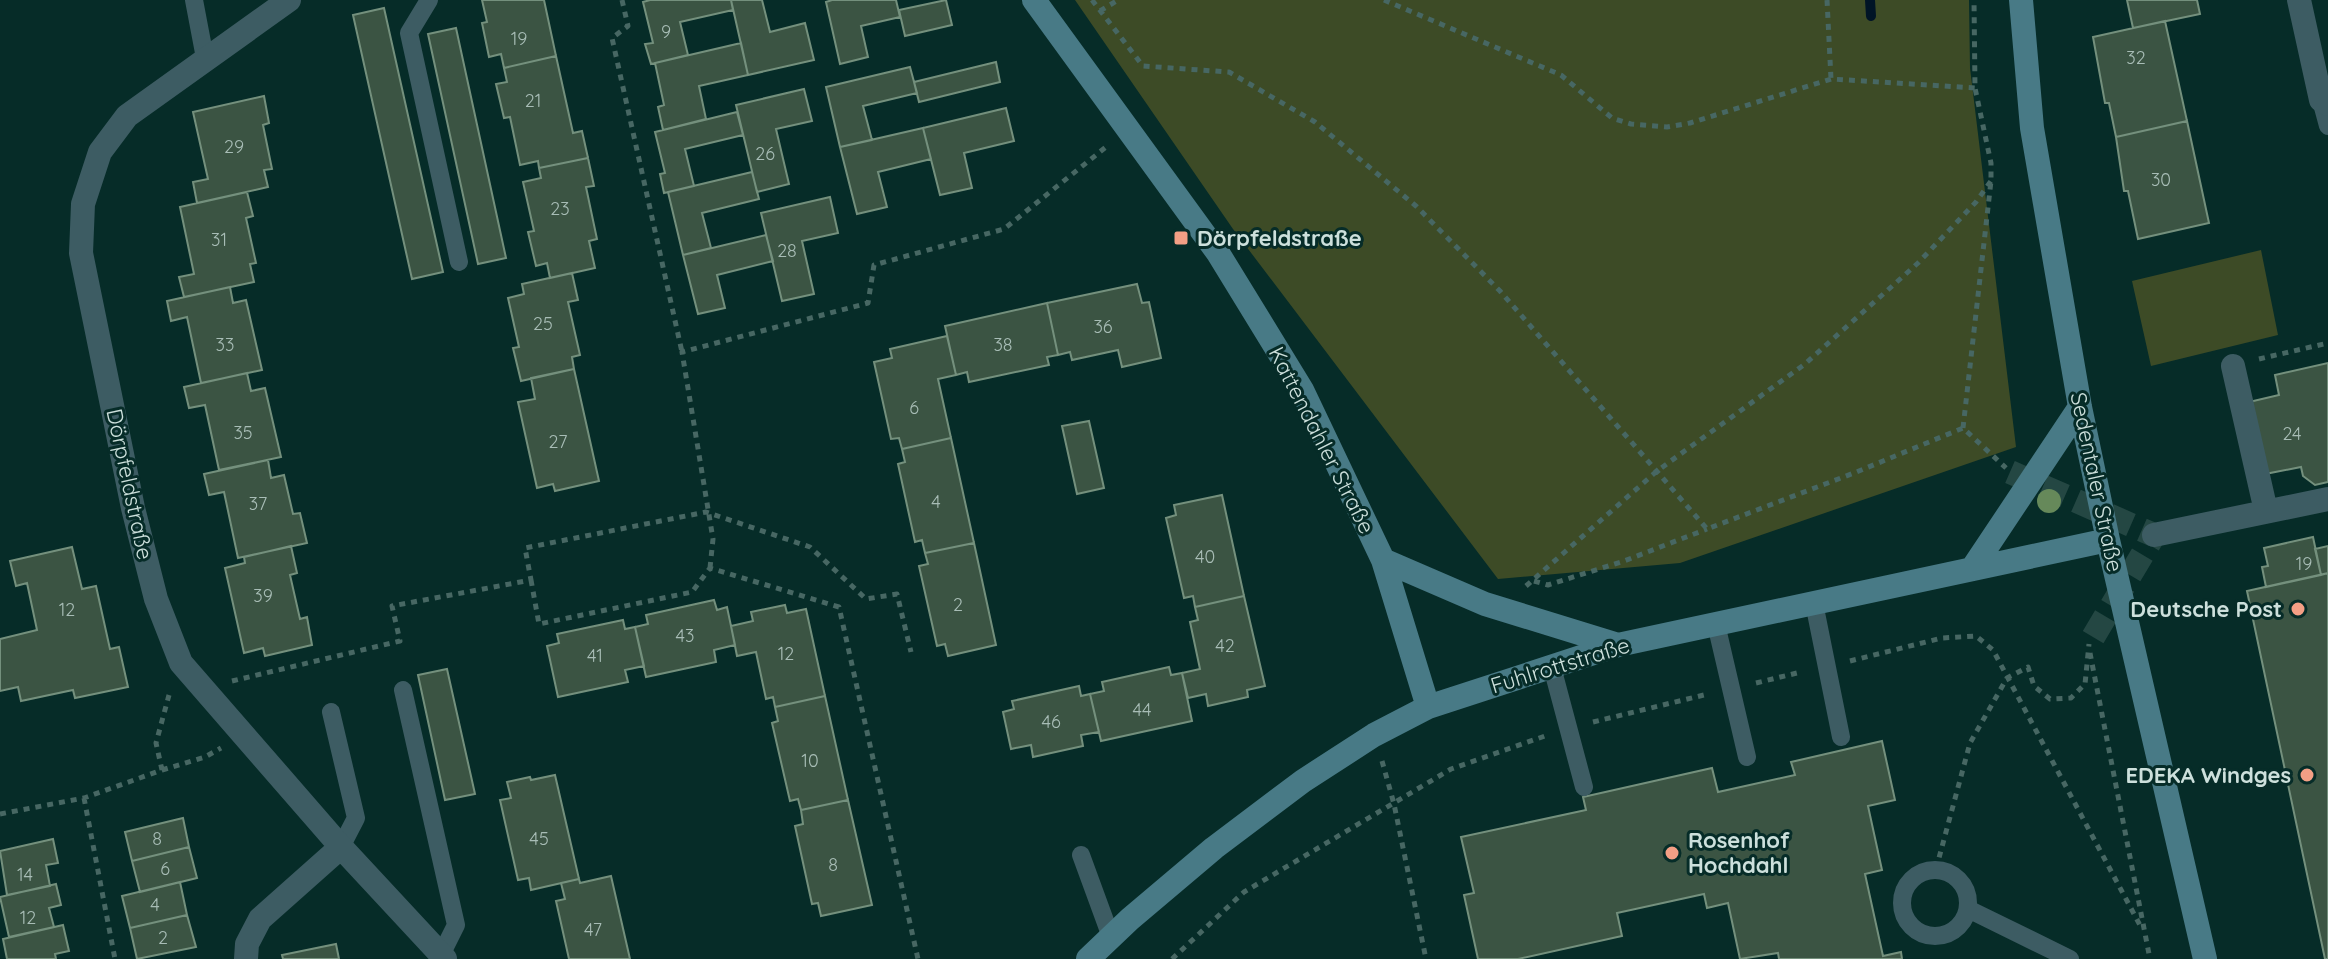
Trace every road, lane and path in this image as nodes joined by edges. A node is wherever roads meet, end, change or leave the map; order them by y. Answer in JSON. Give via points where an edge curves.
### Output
{"nodes":[{"id":1,"x":194,"y":0,"type":"edge"},
{"id":2,"x":289,"y":0,"type":"edge"},
{"id":3,"x":429,"y":0,"type":"edge"},
{"id":4,"x":622,"y":0,"type":"edge"},
{"id":5,"x":1034,"y":0,"type":"edge"},
{"id":6,"x":1092,"y":0,"type":"edge"},
{"id":7,"x":1118,"y":0,"type":"edge"},
{"id":8,"x":1384,"y":0,"type":"edge"},
{"id":9,"x":1827,"y":0,"type":"edge"},
{"id":10,"x":1974,"y":0,"type":"edge"},
{"id":11,"x":2021,"y":0,"type":"edge"},
{"id":12,"x":2299,"y":0,"type":"edge"},
{"id":13,"x":1100,"y":11,"type":"junction"},
{"id":14,"x":205,"y":58,"type":"junction"},
{"id":15,"x":1831,"y":79,"type":"junction"},
{"id":16,"x":1975,"y":88,"type":"junction"},
{"id":17,"x":2324,"y":102,"type":"edge"},
{"id":18,"x":2328,"y":126,"type":"edge"},
{"id":19,"x":1129,"y":129,"type":"junction"},
{"id":20,"x":1991,"y":181,"type":"junction"},
{"id":21,"x":459,"y":262,"type":"dead end"},
{"id":22,"x":2328,"y":343,"type":"edge"},
{"id":23,"x":682,"y":352,"type":"junction"},
{"id":24,"x":2244,"y":363,"type":"joint"},
{"id":25,"x":2080,"y":407,"type":"junction"},
{"id":26,"x":1963,"y":428,"type":"junction"},
{"id":27,"x":1657,"y":471,"type":"junction"},
{"id":28,"x":2010,"y":472,"type":"tunnel mouth"},
{"id":29,"x":2328,"y":499,"type":"edge"},
{"id":30,"x":2266,"y":511,"type":"junction"},
{"id":31,"x":706,"y":512,"type":"junction"},
{"id":32,"x":1707,"y":529,"type":"junction"},
{"id":33,"x":2154,"y":535,"type":"dead end"},
{"id":34,"x":2108,"y":540,"type":"junction"},
{"id":35,"x":1383,"y":560,"type":"junction"},
{"id":36,"x":710,"y":568,"type":"junction"},
{"id":37,"x":1972,"y":569,"type":"junction"},
{"id":38,"x":531,"y":580,"type":"junction"},
{"id":39,"x":1534,"y":581,"type":"junction"},
{"id":40,"x":1814,"y":603,"type":"junction"},
{"id":41,"x":1497,"y":608,"type":"junction"},
{"id":42,"x":1716,"y":624,"type":"junction"},
{"id":43,"x":170,"y":640,"type":"junction"},
{"id":44,"x":1618,"y":645,"type":"junction"},
{"id":45,"x":911,"y":652,"type":"dead end"},
{"id":46,"x":1827,"y":666,"type":"junction"},
{"id":47,"x":1552,"y":667,"type":"junction"},
{"id":48,"x":2007,"y":678,"type":"junction"},
{"id":49,"x":1732,"y":688,"type":"junction"},
{"id":50,"x":201,"y":689,"type":"junction"},
{"id":51,"x":403,"y":690,"type":"dead end"},
{"id":52,"x":1428,"y":707,"type":"junction"},
{"id":53,"x":331,"y":712,"type":"dead end"},
{"id":54,"x":1570,"y":728,"type":"junction"},
{"id":55,"x":1374,"y":735,"type":"junction"},
{"id":56,"x":243,"y":736,"type":"junction"},
{"id":57,"x":1841,"y":737,"type":"dead end"},
{"id":58,"x":1747,"y":757,"type":"dead end"},
{"id":59,"x":162,"y":770,"type":"junction"},
{"id":60,"x":1584,"y":787,"type":"dead end"},
{"id":61,"x":84,"y":798,"type":"junction"},
{"id":62,"x":1394,"y":804,"type":"junction"},
{"id":63,"x":0,"y":814,"type":"edge"},
{"id":64,"x":341,"y":847,"type":"junction"},
{"id":65,"x":1081,"y":855,"type":"dead end"},
{"id":66,"x":1936,"y":869,"type":"junction"},
{"id":67,"x":1968,"y":909,"type":"junction"},
{"id":68,"x":2142,"y":929,"type":"junction"},
{"id":69,"x":1111,"y":937,"type":"junction"},
{"id":70,"x":443,"y":957,"type":"edge"},
{"id":71,"x":115,"y":959,"type":"edge"},
{"id":72,"x":246,"y":959,"type":"edge"},
{"id":73,"x":918,"y":959,"type":"edge"},
{"id":74,"x":1088,"y":959,"type":"edge"},
{"id":75,"x":1172,"y":959,"type":"edge"},
{"id":76,"x":1426,"y":959,"type":"edge"},
{"id":77,"x":2070,"y":959,"type":"edge"},
{"id":78,"x":2150,"y":959,"type":"edge"},
{"id":79,"x":2205,"y":959,"type":"edge"}],
"edges":[{"from":1,"to":14,"type":"lane"},
{"from":2,"to":14,"type":"street","name":"Dörpfeldstraße"},
{"from":3,"to":21,"type":"lane","via":[[409,33]]},
{"from":4,"to":23,"type":"path","via":[[628,26],[612,38]]},
{"from":5,"to":19,"type":"street","name":"Kattendahler Straße"},
{"from":6,"to":13,"type":"path"},
{"from":7,"to":13,"type":"path"},
{"from":8,"to":15,"type":"path","via":[[1561,75],[1612,118],[1631,124],[1690,123]]},
{"from":9,"to":15,"type":"path"},
{"from":10,"to":16,"type":"path"},
{"from":11,"to":25,"type":"street","name":"Sedentaler Straße","via":[[2032,128]]},
{"from":12,"to":17,"type":"street"},
{"from":13,"to":27,"type":"path","via":[[1143,66],[1229,72],[1315,122],[1416,206],[1500,291]]},
{"from":14,"to":43,"type":"street","name":"Dörpfeldstraße","via":[[127,116],[100,152],[83,204],[81,253],[133,508]]},
{"from":15,"to":16,"type":"path"},
{"from":16,"to":20,"type":"path"},
{"from":17,"to":18,"type":"lane"},
{"from":19,"to":23,"type":"path","via":[[1004,229],[874,265],[868,303]]},
{"from":19,"to":35,"type":"street","name":"Kattendahler Straße","via":[[1218,253],[1302,390]]},
{"from":20,"to":26,"type":"path"},
{"from":20,"to":27,"type":"path","via":[[1918,263],[1805,364]]},
{"from":22,"to":24,"type":"path"},
{"from":23,"to":31,"type":"path"},
{"from":24,"to":30,"type":"street"},
{"from":25,"to":34,"type":"street","name":"Sedentaler Straße"},
{"from":25,"to":37,"type":"street"},
{"from":26,"to":28,"type":"path"},
{"from":26,"to":32,"type":"path"},
{"from":27,"to":32,"type":"path"},
{"from":27,"to":39,"type":"path"},
{"from":29,"to":30,"type":"street"},
{"from":30,"to":33,"type":"street"},
{"from":31,"to":36,"type":"path","via":[[713,539]]},
{"from":31,"to":38,"type":"path","via":[[525,548]]},
{"from":31,"to":45,"type":"path","via":[[810,547],[866,599],[897,594]]},
{"from":32,"to":39,"type":"path","via":[[1548,585]]},
{"from":34,"to":37,"type":"street","name":"Fuhlrottstraße"},
{"from":34,"to":79,"type":"street","name":"Sedentaler Straße"},
{"from":35,"to":41,"type":"street"},
{"from":35,"to":52,"type":"street","name":"Kattendahler Straße"},
{"from":36,"to":38,"type":"path","via":[[692,592],[539,624]]},
{"from":36,"to":73,"type":"path","via":[[839,607]]},
{"from":37,"to":40,"type":"street","name":"Fuhlrottstraße"},
{"from":38,"to":50,"type":"path","via":[[392,606],[400,641]]},
{"from":39,"to":41,"type":"path"},
{"from":40,"to":42,"type":"street","name":"Fuhlrottstraße"},
{"from":40,"to":46,"type":"lane"},
{"from":41,"to":44,"type":"street"},
{"from":42,"to":44,"type":"street","name":"Fuhlrottstraße"},
{"from":42,"to":49,"type":"lane"},
{"from":43,"to":50,"type":"street","name":"Dörpfeldstraße"},
{"from":43,"to":59,"type":"path","via":[[172,686],[156,743]]},
{"from":44,"to":47,"type":"street","name":"Fuhlrottstraße"},
{"from":46,"to":48,"type":"path","via":[[1942,638],[1976,636],[1993,650]]},
{"from":46,"to":49,"type":"path"},
{"from":46,"to":57,"type":"lane"},
{"from":47,"to":52,"type":"street","name":"Fuhlrottstraße"},
{"from":47,"to":54,"type":"lane"},
{"from":48,"to":66,"type":"path","via":[[1970,743]]},
{"from":48,"to":68,"type":"path"},
{"from":48,"to":68,"type":"path","via":[[2028,667],[2034,686],[2050,699],[2071,698],[2085,684],[2089,644]]},
{"from":49,"to":54,"type":"path"},
{"from":49,"to":58,"type":"lane"},
{"from":50,"to":56,"type":"street","name":"Dörpfeldstraße"},
{"from":51,"to":70,"type":"lane","via":[[456,925]]},
{"from":52,"to":55,"type":"street","name":"Fuhlrottstraße"},
{"from":53,"to":64,"type":"lane","via":[[356,818]]},
{"from":54,"to":60,"type":"lane"},
{"from":54,"to":62,"type":"path","via":[[1451,769]]},
{"from":55,"to":62,"type":"path"},
{"from":55,"to":69,"type":"street","name":"Fuhlrottstraße","via":[[1239,829]]},
{"from":56,"to":59,"type":"path","via":[[205,757]]},
{"from":56,"to":64,"type":"street","name":"Dörpfeldstraße"},
{"from":59,"to":61,"type":"path"},
{"from":61,"to":63,"type":"path"},
{"from":61,"to":71,"type":"path"},
{"from":62,"to":75,"type":"path","via":[[1244,892]]},
{"from":62,"to":76,"type":"path"},
{"from":64,"to":70,"type":"street","name":"Dörpfeldstraße"},
{"from":64,"to":72,"type":"street","via":[[260,919],[247,944]]},
{"from":65,"to":69,"type":"lane"},
{"from":66,"to":67,"type":"lane","via":[[1956,877],[1966,892]]},
{"from":66,"to":67,"type":"lane","via":[[1908,882],[1903,914],[1914,929],[1931,936],[1949,932]]},
{"from":67,"to":77,"type":"lane"},
{"from":68,"to":78,"type":"path"},
{"from":69,"to":74,"type":"street","name":"Fuhlrottstraße"}]}
